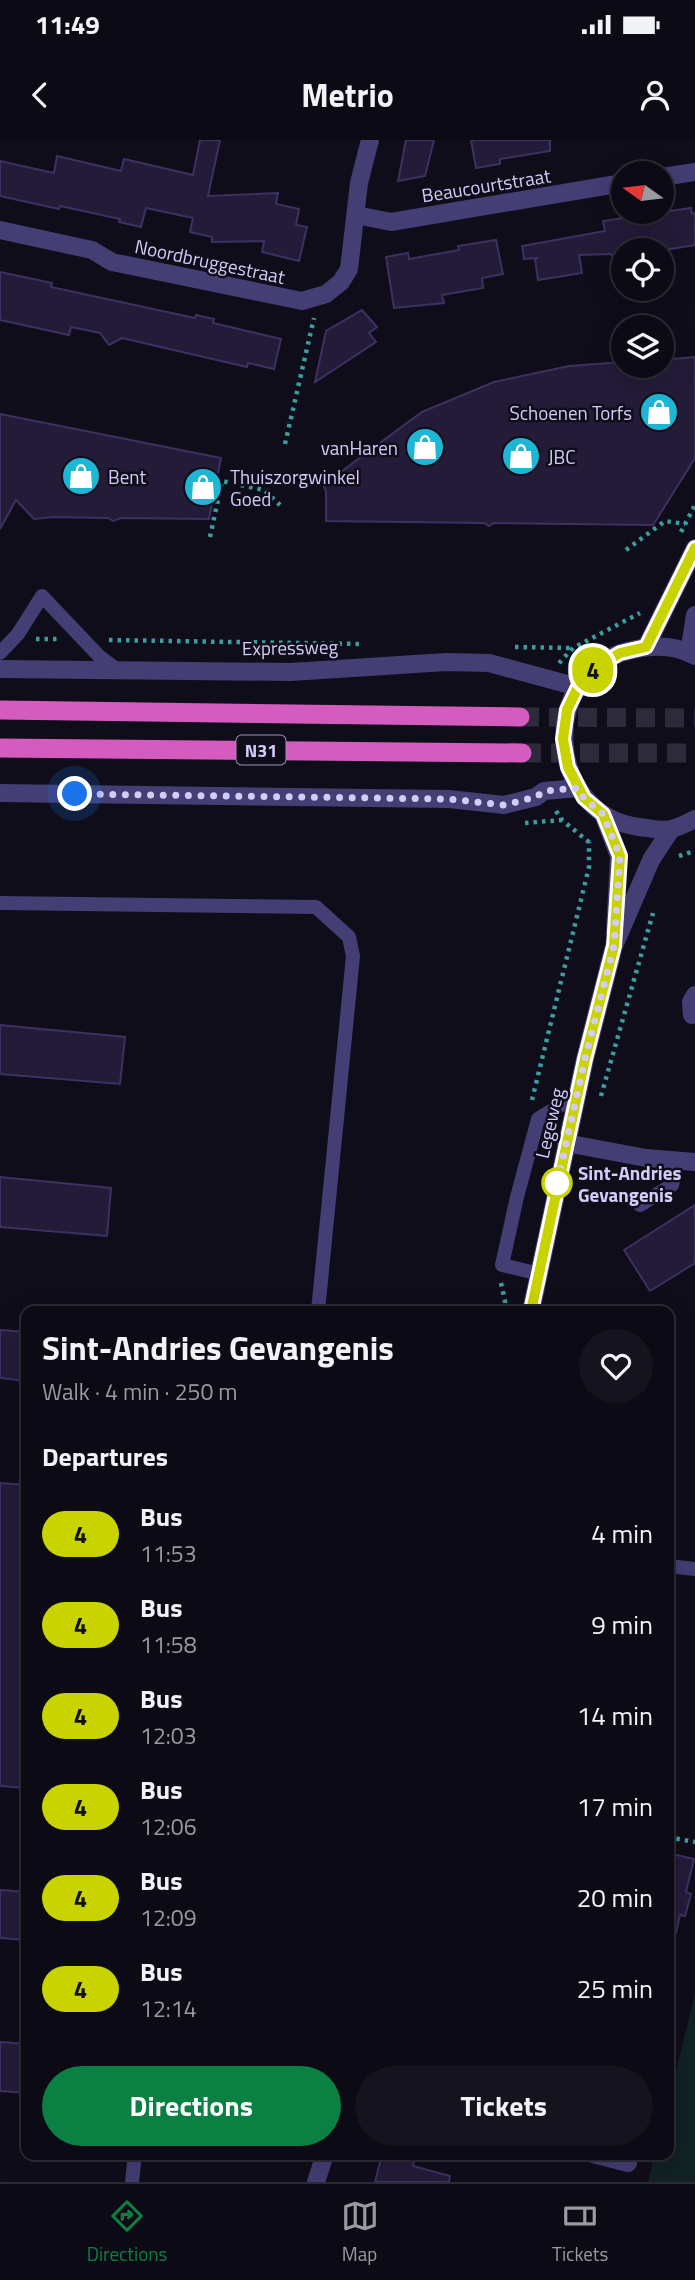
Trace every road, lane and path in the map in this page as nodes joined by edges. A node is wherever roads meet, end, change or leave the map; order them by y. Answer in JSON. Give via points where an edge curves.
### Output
{"nodes":[{"id":1,"x":370,"y":140,"type":"edge"},
{"id":2,"x":695,"y":172,"type":"edge"},
{"id":3,"x":674,"y":175,"type":"edge"},
{"id":4,"x":611,"y":185,"type":"edge"},
{"id":5,"x":356,"y":215,"type":"junction"},
{"id":6,"x":0,"y":230,"type":"edge"},
{"id":7,"x":320,"y":296,"type":"junction"},
{"id":8,"x":285,"y":444,"type":"dead end"},
{"id":9,"x":280,"y":505,"type":"dead end"},
{"id":10,"x":685,"y":524,"type":"dead end"},
{"id":11,"x":211,"y":537,"type":"dead end"},
{"id":12,"x":695,"y":548,"type":"edge"},
{"id":13,"x":626,"y":550,"type":"dead end"},
{"id":14,"x":695,"y":615,"type":"edge"},
{"id":15,"x":14,"y":639,"type":"junction"},
{"id":16,"x":83,"y":639,"type":"junction"},
{"id":17,"x":369,"y":645,"type":"dead end"},
{"id":18,"x":505,"y":647,"type":"dead end"},
{"id":19,"x":646,"y":647,"type":"junction"},
{"id":20,"x":573,"y":648,"type":"dead end"},
{"id":21,"x":0,"y":653,"type":"edge"},
{"id":22,"x":692,"y":654,"type":"edge"},
{"id":23,"x":0,"y":669,"type":"edge"},
{"id":24,"x":119,"y":671,"type":"junction"},
{"id":25,"x":578,"y":687,"type":"junction"},
{"id":26,"x":0,"y":710,"type":"edge"},
{"id":27,"x":520,"y":717,"type":"tunnel mouth"},
{"id":28,"x":0,"y":748,"type":"edge"},
{"id":29,"x":523,"y":753,"type":"tunnel mouth"},
{"id":30,"x":578,"y":788,"type":"junction"},
{"id":31,"x":0,"y":793,"type":"edge"},
{"id":32,"x":603,"y":814,"type":"junction"},
{"id":33,"x":695,"y":819,"type":"edge"},
{"id":34,"x":670,"y":831,"type":"junction"},
{"id":35,"x":589,"y":842,"type":"dead end"},
{"id":36,"x":0,"y":903,"type":"edge"},
{"id":37,"x":653,"y":912,"type":"dead end"},
{"id":38,"x":614,"y":946,"type":"junction"},
{"id":39,"x":695,"y":995,"type":"edge"},
{"id":40,"x":692,"y":1015,"type":"dead end"},
{"id":41,"x":577,"y":1095,"type":"junction"},
{"id":42,"x":532,"y":1101,"type":"dead end"},
{"id":43,"x":597,"y":1109,"type":"dead end"},
{"id":44,"x":566,"y":1143,"type":"junction"},
{"id":45,"x":686,"y":1161,"type":"edge"},
{"id":46,"x":640,"y":1205,"type":"dead end"},
{"id":47,"x":540,"y":1274,"type":"junction"},
{"id":48,"x":499,"y":1276,"type":"dead end"},
{"id":49,"x":318,"y":1306,"type":"edge"},
{"id":50,"x":504,"y":1306,"type":"edge"},
{"id":51,"x":532,"y":1306,"type":"edge"},
{"id":52,"x":674,"y":1567,"type":"edge"},
{"id":53,"x":695,"y":1569,"type":"edge"},
{"id":54,"x":674,"y":1838,"type":"edge"},
{"id":55,"x":695,"y":1842,"type":"edge"},
{"id":56,"x":134,"y":2160,"type":"edge"},
{"id":57,"x":323,"y":2160,"type":"edge"},
{"id":58,"x":616,"y":2160,"type":"edge"},
{"id":59,"x":628,"y":2163,"type":"dead end"},
{"id":60,"x":132,"y":2182,"type":"edge"},
{"id":61,"x":316,"y":2182,"type":"edge"}],
"edges":[{"from":1,"to":5,"type":"street"},
{"from":2,"to":3,"type":"street"},
{"from":4,"to":5,"type":"street","name":"Beaucourtstraat","via":[[391,222]]},
{"from":5,"to":7,"type":"street","via":[[349,269],[334,289]]},
{"from":6,"to":7,"type":"street","name":"Noordbruggestraat","via":[[92,250],[112,262],[280,298],[302,301]]},
{"from":7,"to":8,"type":"path"},
{"from":9,"to":11,"type":"path","via":[[264,490],[222,481]]},
{"from":10,"to":13,"type":"path","via":[[665,521]]},
{"from":12,"to":19,"type":"street"},
{"from":14,"to":22,"type":"street"},
{"from":15,"to":16,"type":"path"},
{"from":15,"to":16,"type":"lane","via":[[42,596]]},
{"from":15,"to":21,"type":"lane"},
{"from":16,"to":17,"type":"path"},
{"from":16,"to":24,"type":"lane"},
{"from":18,"to":20,"type":"path"},
{"from":19,"to":22,"type":"street"},
{"from":19,"to":25,"type":"street","via":[[620,653],[595,668]]},
{"from":23,"to":24,"type":"street","name":"Expressweg"},
{"from":24,"to":25,"type":"street","name":"Expressweg","via":[[291,672],[489,663]]},
{"from":25,"to":30,"type":"street","via":[[567,710],[563,739]]},
{"from":26,"to":27,"type":"highway","number":"N31"},
{"from":28,"to":29,"type":"highway","number":"N31"},
{"from":30,"to":31,"type":"street","via":[[544,791],[504,805],[449,799]]},
{"from":30,"to":32,"type":"street"},
{"from":32,"to":34,"type":"street","via":[[624,825]]},
{"from":32,"to":38,"type":"street","name":"Legeweg","via":[[620,856]]},
{"from":33,"to":34,"type":"street"},
{"from":34,"to":38,"type":"street","name":"Legeweg","via":[[651,860]]},
{"from":35,"to":42,"type":"path","via":[[589,867]]},
{"from":36,"to":49,"type":"lane","via":[[316,908],[349,937],[353,956]]},
{"from":37,"to":43,"type":"path"},
{"from":38,"to":41,"type":"street","name":"Legeweg"},
{"from":39,"to":40,"type":"street"},
{"from":41,"to":44,"type":"street","name":"Legeweg"},
{"from":41,"to":47,"type":"lane","via":[[538,1119],[502,1265]]},
{"from":44,"to":45,"type":"street"},
{"from":44,"to":47,"type":"street","name":"Legeweg"},
{"from":45,"to":46,"type":"lane","via":[[672,1185]]},
{"from":47,"to":51,"type":"street","name":"Legeweg"},
{"from":48,"to":50,"type":"path"},
{"from":52,"to":53,"type":"lane"},
{"from":54,"to":55,"type":"path"},
{"from":56,"to":60,"type":"lane"},
{"from":57,"to":61,"type":"street"},
{"from":58,"to":59,"type":"street"}]}
